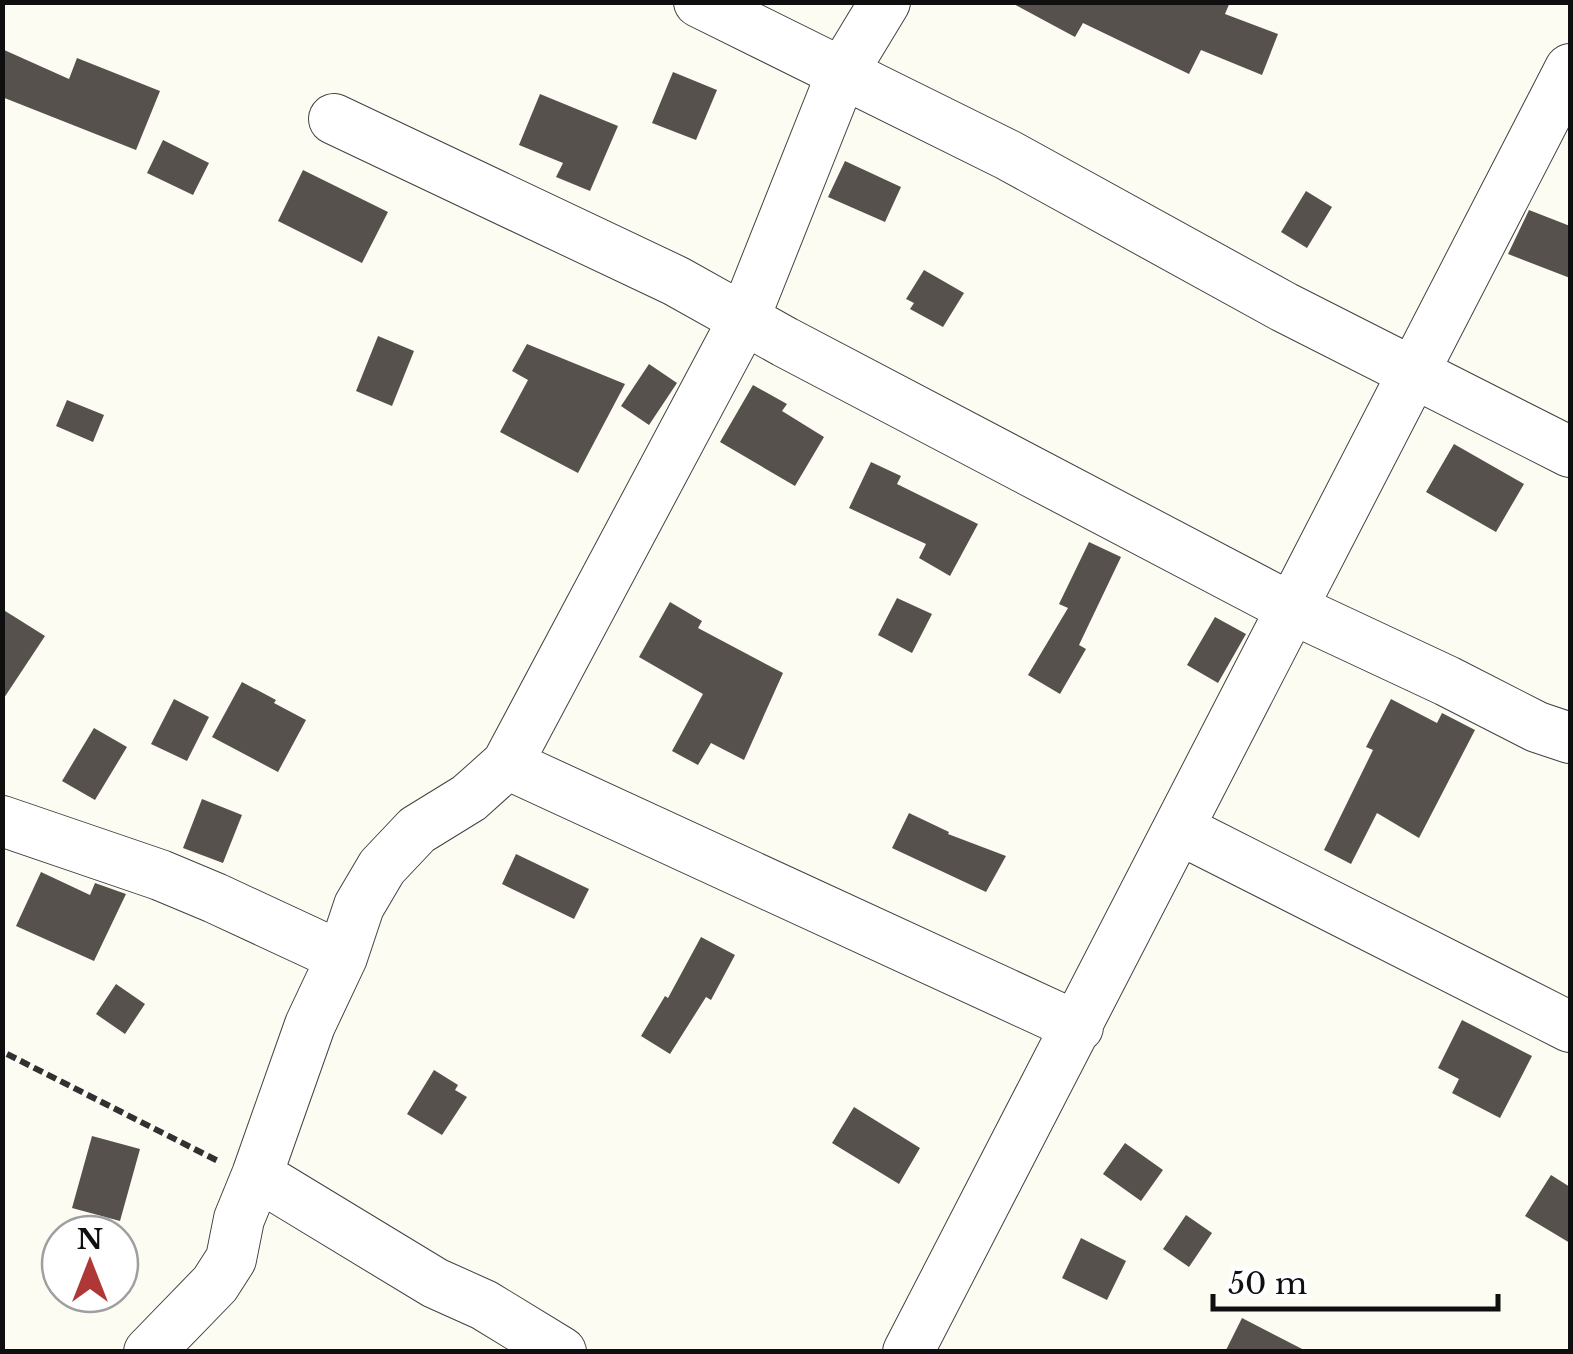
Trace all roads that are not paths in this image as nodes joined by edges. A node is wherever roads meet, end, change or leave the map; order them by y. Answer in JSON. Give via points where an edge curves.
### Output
{"nodes":[{"id":1,"x":699,"y":2,"type":"edge"},
{"id":2,"x":885,"y":2,"type":"edge"},
{"id":3,"x":1570,"y":69,"type":"edge"},
{"id":4,"x":842,"y":74,"type":"junction"},
{"id":5,"x":334,"y":120,"type":"dead end"},
{"id":6,"x":1554,"y":143,"type":"edge"},
{"id":7,"x":744,"y":319,"type":"junction"},
{"id":8,"x":1414,"y":372,"type":"junction"},
{"id":9,"x":1570,"y":452,"type":"edge"},
{"id":10,"x":1292,"y":609,"type":"junction"},
{"id":11,"x":1570,"y":738,"type":"edge"},
{"id":12,"x":507,"y":764,"type":"junction"},
{"id":13,"x":2,"y":821,"type":"edge"},
{"id":14,"x":1179,"y":829,"type":"junction"},
{"id":15,"x":342,"y":957,"type":"junction"},
{"id":16,"x":1078,"y":1027,"type":"junction"},
{"id":17,"x":1570,"y":1027,"type":"edge"},
{"id":18,"x":257,"y":1175,"type":"junction"},
{"id":19,"x":149,"y":1352,"type":"edge"},
{"id":20,"x":560,"y":1352,"type":"edge"},
{"id":21,"x":908,"y":1352,"type":"edge"}],
"edges":[{"from":1,"to":4,"type":"street"},
{"from":2,"to":4,"type":"street"},
{"from":3,"to":6,"type":"street"},
{"from":4,"to":7,"type":"street"},
{"from":4,"to":8,"type":"street"},
{"from":5,"to":7,"type":"street"},
{"from":6,"to":8,"type":"street"},
{"from":7,"to":10,"type":"street"},
{"from":7,"to":12,"type":"street"},
{"from":8,"to":9,"type":"street"},
{"from":8,"to":10,"type":"street"},
{"from":10,"to":11,"type":"street"},
{"from":10,"to":14,"type":"street"},
{"from":12,"to":15,"type":"street","via":[[417,830],[382,867]]},
{"from":12,"to":16,"type":"street"},
{"from":13,"to":15,"type":"street","via":[[160,875]]},
{"from":14,"to":16,"type":"street"},
{"from":14,"to":17,"type":"street"},
{"from":15,"to":18,"type":"street"},
{"from":16,"to":21,"type":"street"},
{"from":18,"to":19,"type":"street","via":[[230,1259]]},
{"from":18,"to":20,"type":"street"}]}
